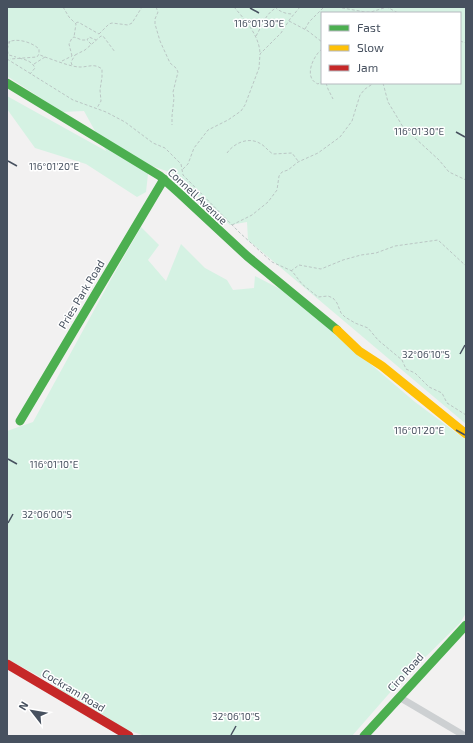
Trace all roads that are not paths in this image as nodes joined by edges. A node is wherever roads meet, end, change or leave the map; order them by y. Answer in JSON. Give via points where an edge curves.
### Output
{"nodes":[{"id":1,"x":7,"y":83,"type":"edge"},
{"id":2,"x":164,"y":179,"type":"junction"},
{"id":3,"x":20,"y":421,"type":"dead end"},
{"id":4,"x":466,"y":434,"type":"edge"},
{"id":5,"x":466,"y":625,"type":"edge"},
{"id":6,"x":7,"y":664,"type":"edge"},
{"id":7,"x":399,"y":697,"type":"junction"},
{"id":8,"x":129,"y":736,"type":"edge"},
{"id":9,"x":364,"y":736,"type":"edge"},
{"id":10,"x":465,"y":736,"type":"edge"}],
"edges":[{"from":1,"to":2,"type":"street","name":"Connell Avenue"},
{"from":2,"to":3,"type":"street","name":"Pries Park Road"},
{"from":2,"to":4,"type":"street","name":"Connell Avenue","via":[[233,244]]},
{"from":5,"to":7,"type":"street","name":"Ciro Road"},
{"from":6,"to":8,"type":"street","name":"Cockram Road"},
{"from":7,"to":9,"type":"street","name":"Ciro Road"},
{"from":7,"to":10,"type":"street"}]}
